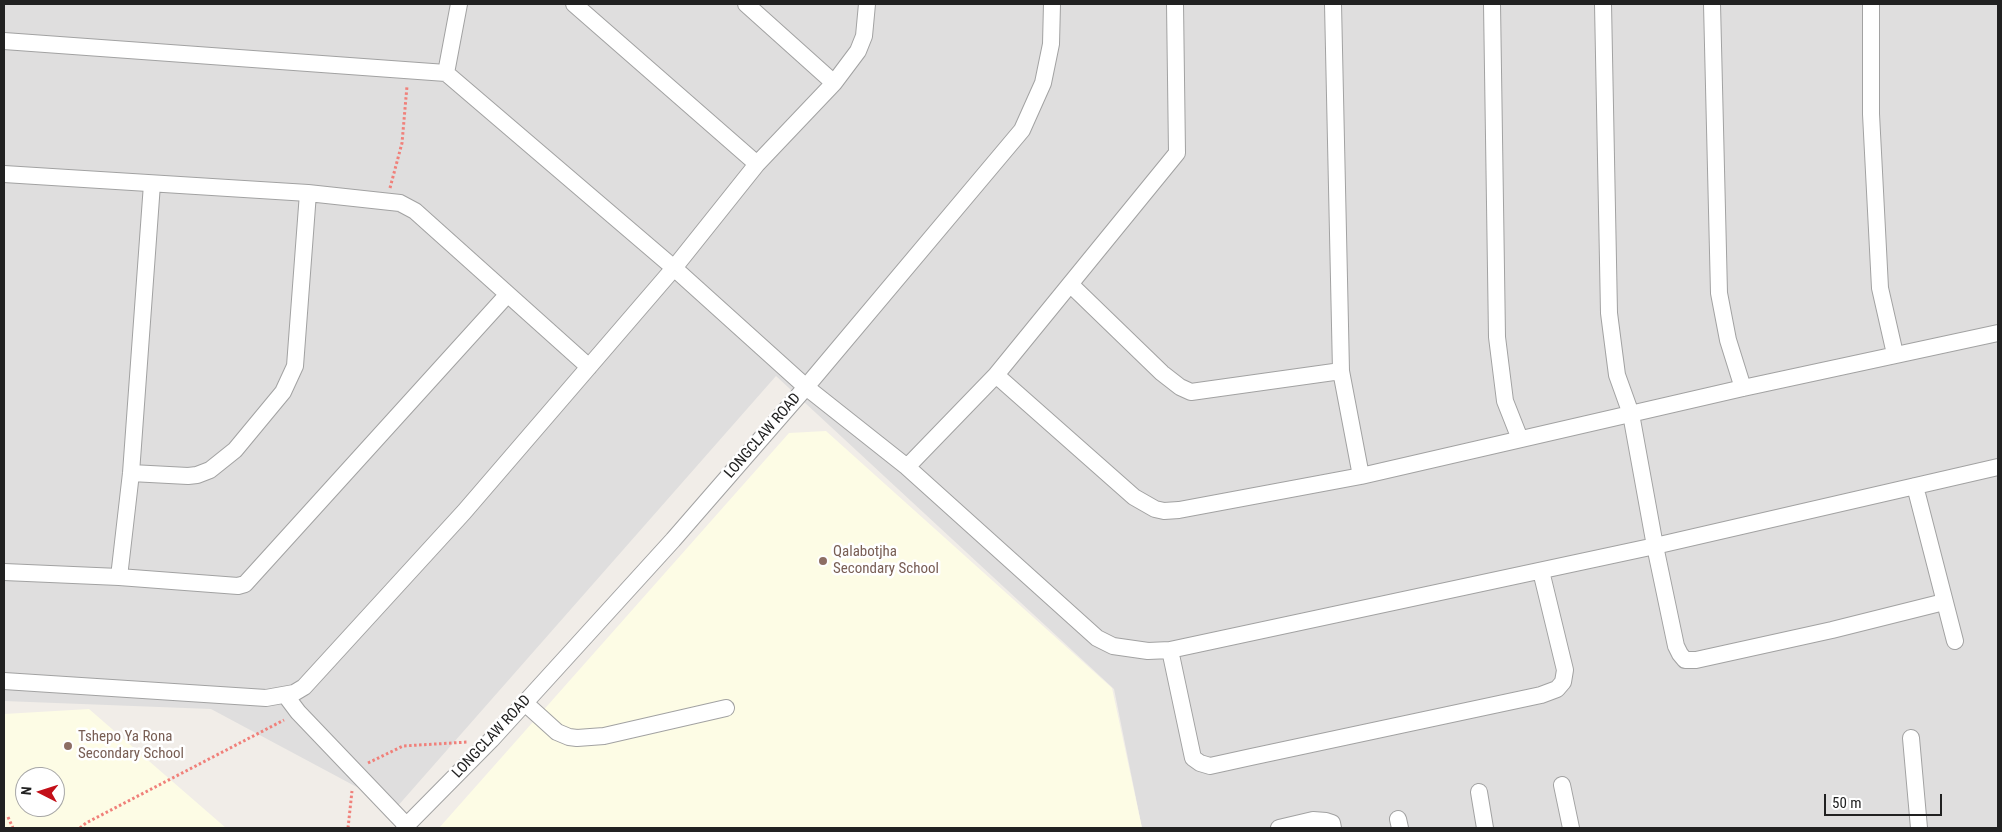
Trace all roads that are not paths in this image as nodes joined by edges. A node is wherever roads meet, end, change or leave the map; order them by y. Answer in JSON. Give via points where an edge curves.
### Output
{"nodes":[{"id":1,"x":460,"y":4,"type":"edge"},
{"id":2,"x":574,"y":4,"type":"edge"},
{"id":3,"x":746,"y":4,"type":"edge"},
{"id":4,"x":867,"y":4,"type":"edge"},
{"id":5,"x":1052,"y":4,"type":"edge"},
{"id":6,"x":1175,"y":4,"type":"edge"},
{"id":7,"x":1333,"y":4,"type":"edge"},
{"id":8,"x":1492,"y":4,"type":"edge"},
{"id":9,"x":1603,"y":4,"type":"edge"},
{"id":10,"x":1712,"y":4,"type":"edge"},
{"id":11,"x":1871,"y":4,"type":"edge"},
{"id":12,"x":4,"y":41,"type":"edge"},
{"id":13,"x":446,"y":72,"type":"junction"},
{"id":14,"x":834,"y":83,"type":"junction"},
{"id":15,"x":757,"y":164,"type":"junction"},
{"id":16,"x":4,"y":174,"type":"edge"},
{"id":17,"x":152,"y":184,"type":"junction"},
{"id":18,"x":308,"y":194,"type":"junction"},
{"id":19,"x":674,"y":268,"type":"junction"},
{"id":20,"x":1070,"y":284,"type":"junction"},
{"id":21,"x":507,"y":295,"type":"junction"},
{"id":22,"x":1998,"y":333,"type":"edge"},
{"id":23,"x":1895,"y":354,"type":"junction"},
{"id":24,"x":589,"y":367,"type":"junction"},
{"id":25,"x":1341,"y":371,"type":"junction"},
{"id":26,"x":996,"y":375,"type":"junction"},
{"id":27,"x":806,"y":387,"type":"junction"},
{"id":28,"x":1743,"y":388,"type":"junction"},
{"id":29,"x":1631,"y":414,"type":"junction"},
{"id":30,"x":1520,"y":439,"type":"junction"},
{"id":31,"x":907,"y":467,"type":"junction"},
{"id":32,"x":1998,"y":467,"type":"edge"},
{"id":33,"x":132,"y":473,"type":"junction"},
{"id":34,"x":1361,"y":476,"type":"junction"},
{"id":35,"x":1915,"y":486,"type":"junction"},
{"id":36,"x":1656,"y":546,"type":"junction"},
{"id":37,"x":1541,"y":571,"type":"junction"},
{"id":38,"x":4,"y":572,"type":"edge"},
{"id":39,"x":119,"y":577,"type":"junction"},
{"id":40,"x":1944,"y":602,"type":"junction"},
{"id":41,"x":1955,"y":641,"type":"dead end"},
{"id":42,"x":1170,"y":650,"type":"junction"},
{"id":43,"x":4,"y":681,"type":"edge"},
{"id":44,"x":286,"y":696,"type":"junction"},
{"id":45,"x":525,"y":703,"type":"junction"},
{"id":46,"x":726,"y":708,"type":"dead end"},
{"id":47,"x":1910,"y":738,"type":"dead end"},
{"id":48,"x":1562,"y":785,"type":"dead end"},
{"id":49,"x":1479,"y":792,"type":"dead end"},
{"id":50,"x":405,"y":827,"type":"edge"},
{"id":51,"x":1279,"y":828,"type":"edge"},
{"id":52,"x":1333,"y":828,"type":"edge"},
{"id":53,"x":1485,"y":828,"type":"edge"},
{"id":54,"x":1571,"y":828,"type":"edge"},
{"id":55,"x":1919,"y":828,"type":"edge"}],
"edges":[{"from":1,"to":13,"type":"street"},
{"from":2,"to":15,"type":"street"},
{"from":3,"to":14,"type":"street"},
{"from":4,"to":14,"type":"street","via":[[864,36],[858,51]]},
{"from":5,"to":27,"type":"street","name":"LONGCLAW ROAD","via":[[1051,44],[1043,82],[1022,130]]},
{"from":6,"to":20,"type":"street","via":[[1177,153]]},
{"from":7,"to":25,"type":"street"},
{"from":8,"to":30,"type":"street","via":[[1497,337],[1505,401]]},
{"from":9,"to":29,"type":"street","via":[[1609,313],[1617,374]]},
{"from":10,"to":28,"type":"street","via":[[1718,293]]},
{"from":11,"to":23,"type":"street","via":[[1871,114],[1880,288]]},
{"from":12,"to":13,"type":"street"},
{"from":13,"to":19,"type":"street"},
{"from":14,"to":15,"type":"street"},
{"from":15,"to":19,"type":"street"},
{"from":16,"to":17,"type":"street"},
{"from":17,"to":18,"type":"street"},
{"from":17,"to":33,"type":"street"},
{"from":18,"to":21,"type":"street","via":[[400,203],[415,211]]},
{"from":18,"to":33,"type":"street","via":[[295,366],[283,392],[235,450],[210,470],[188,476]]},
{"from":19,"to":24,"type":"street"},
{"from":19,"to":27,"type":"street"},
{"from":20,"to":25,"type":"street","via":[[1162,373],[1191,392]]},
{"from":20,"to":26,"type":"street"},
{"from":21,"to":24,"type":"street"},
{"from":21,"to":39,"type":"street","via":[[245,584]]},
{"from":22,"to":23,"type":"street"},
{"from":23,"to":28,"type":"street"},
{"from":24,"to":44,"type":"street","via":[[464,512],[304,688]]},
{"from":25,"to":34,"type":"street"},
{"from":26,"to":31,"type":"street"},
{"from":26,"to":34,"type":"street","via":[[1134,497],[1155,509],[1179,510]]},
{"from":27,"to":31,"type":"street"},
{"from":27,"to":45,"type":"street","name":"LONGCLAW ROAD"},
{"from":28,"to":29,"type":"street"},
{"from":29,"to":30,"type":"street"},
{"from":29,"to":36,"type":"street"},
{"from":30,"to":34,"type":"street"},
{"from":31,"to":42,"type":"street","via":[[1098,638],[1113,646],[1133,650]]},
{"from":32,"to":35,"type":"street"},
{"from":33,"to":39,"type":"street"},
{"from":35,"to":36,"type":"street"},
{"from":35,"to":40,"type":"street"},
{"from":36,"to":37,"type":"street"},
{"from":36,"to":40,"type":"street","via":[[1676,646],[1688,661]]},
{"from":37,"to":42,"type":"street"},
{"from":37,"to":42,"type":"street","via":[[1565,670],[1563,682],[1557,689],[1210,766],[1193,758]]},
{"from":38,"to":39,"type":"street"},
{"from":40,"to":41,"type":"street"},
{"from":43,"to":44,"type":"street","via":[[266,698]]},
{"from":44,"to":50,"type":"street"},
{"from":45,"to":46,"type":"street","via":[[557,732],[577,738],[604,736]]},
{"from":45,"to":50,"type":"street","name":"LONGCLAW ROAD"},
{"from":47,"to":55,"type":"street"},
{"from":48,"to":54,"type":"street"},
{"from":49,"to":53,"type":"street"},
{"from":51,"to":52,"type":"street","via":[[1313,820],[1326,820],[1332,823]]}]}
